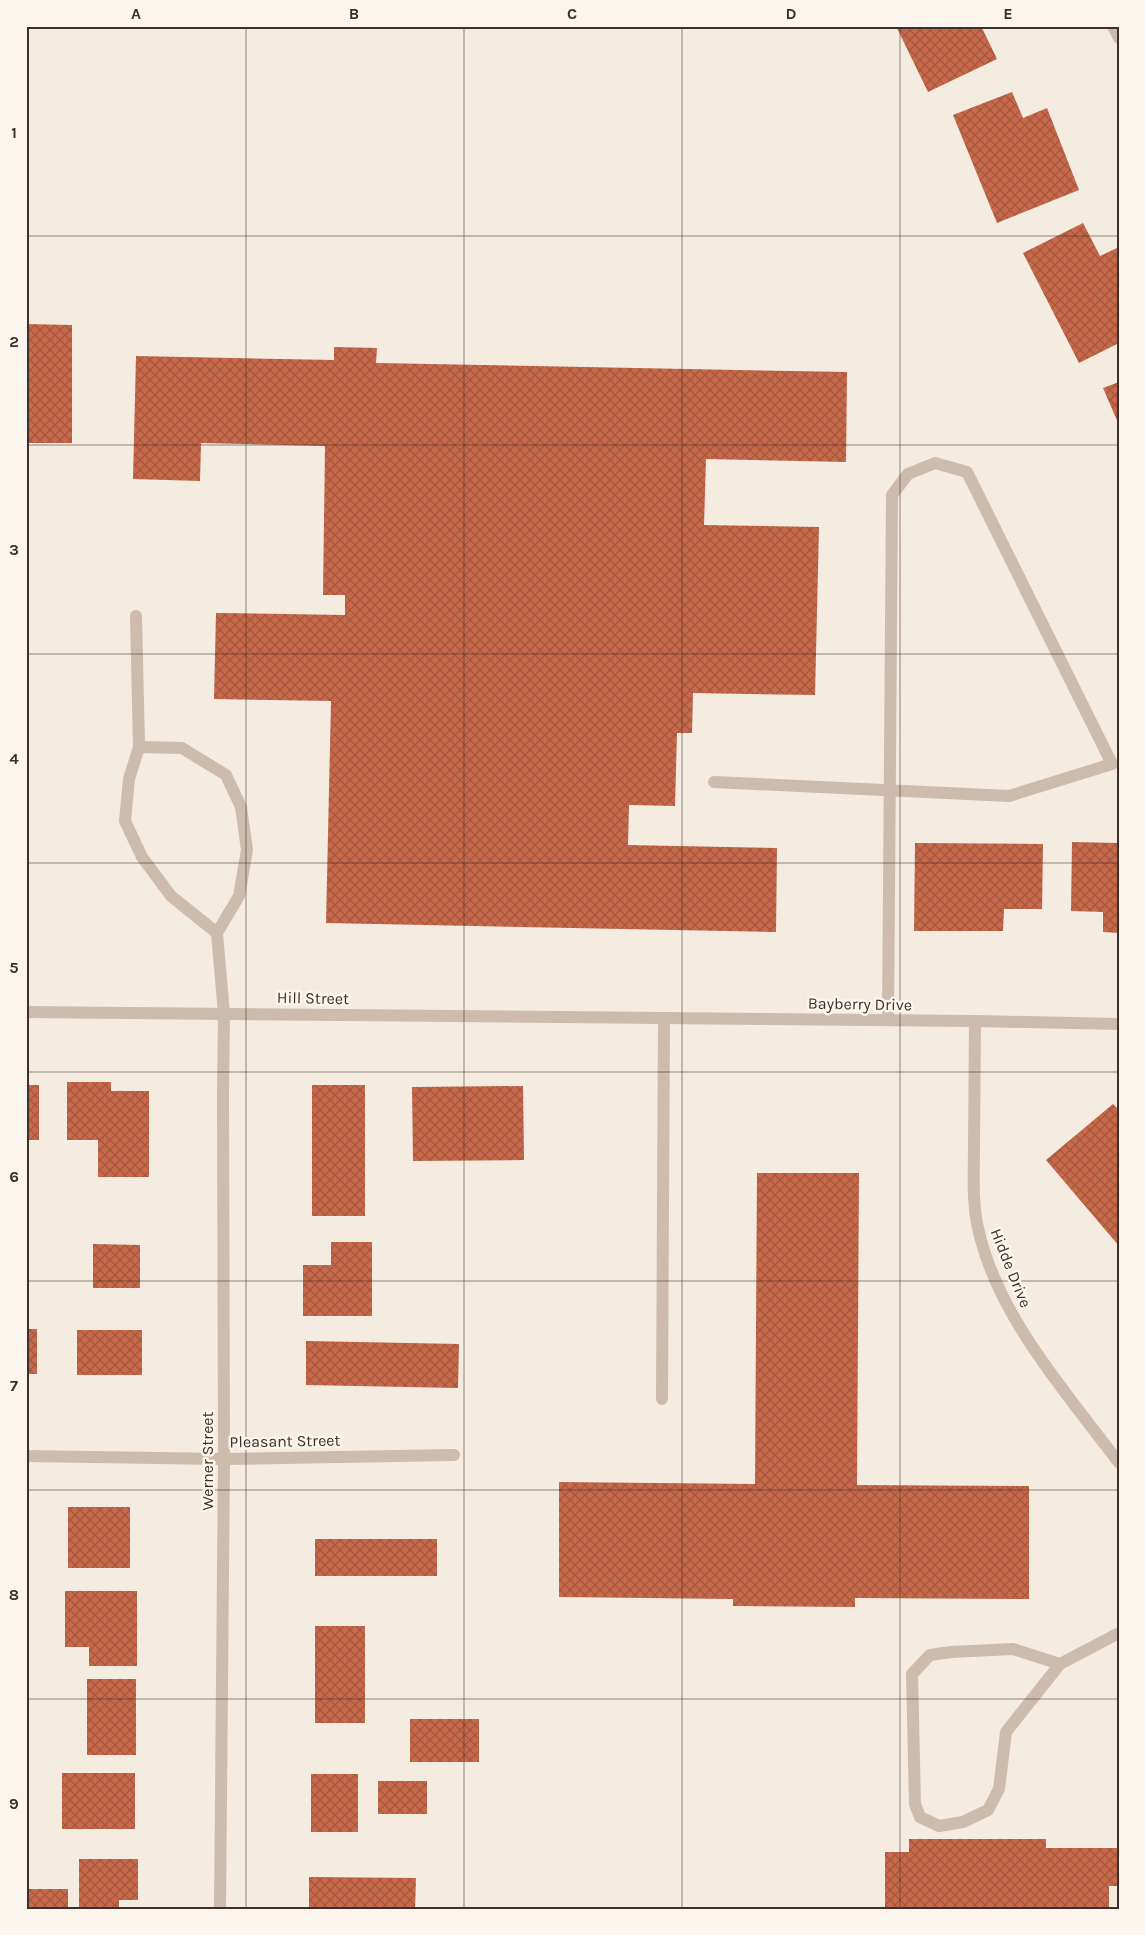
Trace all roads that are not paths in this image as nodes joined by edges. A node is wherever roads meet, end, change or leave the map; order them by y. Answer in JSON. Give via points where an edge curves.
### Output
{"nodes":[{"id":1,"x":1112,"y":26,"type":"edge"},
{"id":2,"x":1119,"y":38,"type":"edge"},
{"id":3,"x":136,"y":616,"type":"dead end"},
{"id":4,"x":139,"y":747,"type":"junction"},
{"id":5,"x":714,"y":782,"type":"dead end"},
{"id":6,"x":890,"y":792,"type":"junction"},
{"id":7,"x":217,"y":933,"type":"junction"},
{"id":8,"x":26,"y":1012,"type":"edge"},
{"id":9,"x":224,"y":1014,"type":"junction"},
{"id":10,"x":600,"y":1017,"type":"joint"},
{"id":11,"x":664,"y":1018,"type":"junction"},
{"id":12,"x":888,"y":1020,"type":"junction"},
{"id":13,"x":975,"y":1021,"type":"junction"},
{"id":14,"x":1119,"y":1024,"type":"edge"},
{"id":15,"x":662,"y":1399,"type":"dead end"},
{"id":16,"x":454,"y":1455,"type":"dead end"},
{"id":17,"x":26,"y":1456,"type":"edge"},
{"id":18,"x":224,"y":1459,"type":"junction"},
{"id":19,"x":1119,"y":1463,"type":"edge"},
{"id":20,"x":1119,"y":1633,"type":"edge"},
{"id":21,"x":1060,"y":1664,"type":"junction"},
{"id":22,"x":220,"y":1909,"type":"edge"}],
"edges":[{"from":1,"to":2,"type":"street"},
{"from":3,"to":4,"type":"street"},
{"from":4,"to":7,"type":"street","via":[[129,779],[125,821],[142,857],[172,896]]},
{"from":4,"to":7,"type":"street","via":[[182,748],[226,775],[241,807],[247,850],[238,896]]},
{"from":5,"to":6,"type":"street"},
{"from":6,"to":6,"type":"street","via":[[892,495],[908,474],[935,463],[967,472],[1112,764],[1009,796]]},
{"from":6,"to":12,"type":"street"},
{"from":7,"to":9,"type":"street","name":"Werner Street"},
{"from":8,"to":9,"type":"street","name":"Hill Street"},
{"from":9,"to":10,"type":"street","name":"Hill Street"},
{"from":9,"to":18,"type":"street","name":"Werner Street"},
{"from":10,"to":11,"type":"street","name":"Bayberry Drive"},
{"from":11,"to":12,"type":"street","name":"Bayberry Drive"},
{"from":11,"to":15,"type":"street"},
{"from":12,"to":13,"type":"street","name":"Bayberry Drive"},
{"from":13,"to":14,"type":"street","name":"Bayberry Drive"},
{"from":13,"to":19,"type":"street","name":"Hidde Drive","via":[[974,1192],[977,1227],[984,1254],[1010,1314]]},
{"from":16,"to":18,"type":"street","name":"Pleasant Street"},
{"from":17,"to":18,"type":"street","name":"Pleasant Street"},
{"from":18,"to":22,"type":"street","name":"Werner Street"},
{"from":20,"to":21,"type":"street"},
{"from":21,"to":21,"type":"street","via":[[1013,1649],[951,1652],[930,1655],[912,1674],[915,1804],[920,1817],[939,1826],[963,1822],[988,1810],[999,1789],[1006,1732]]}]}
